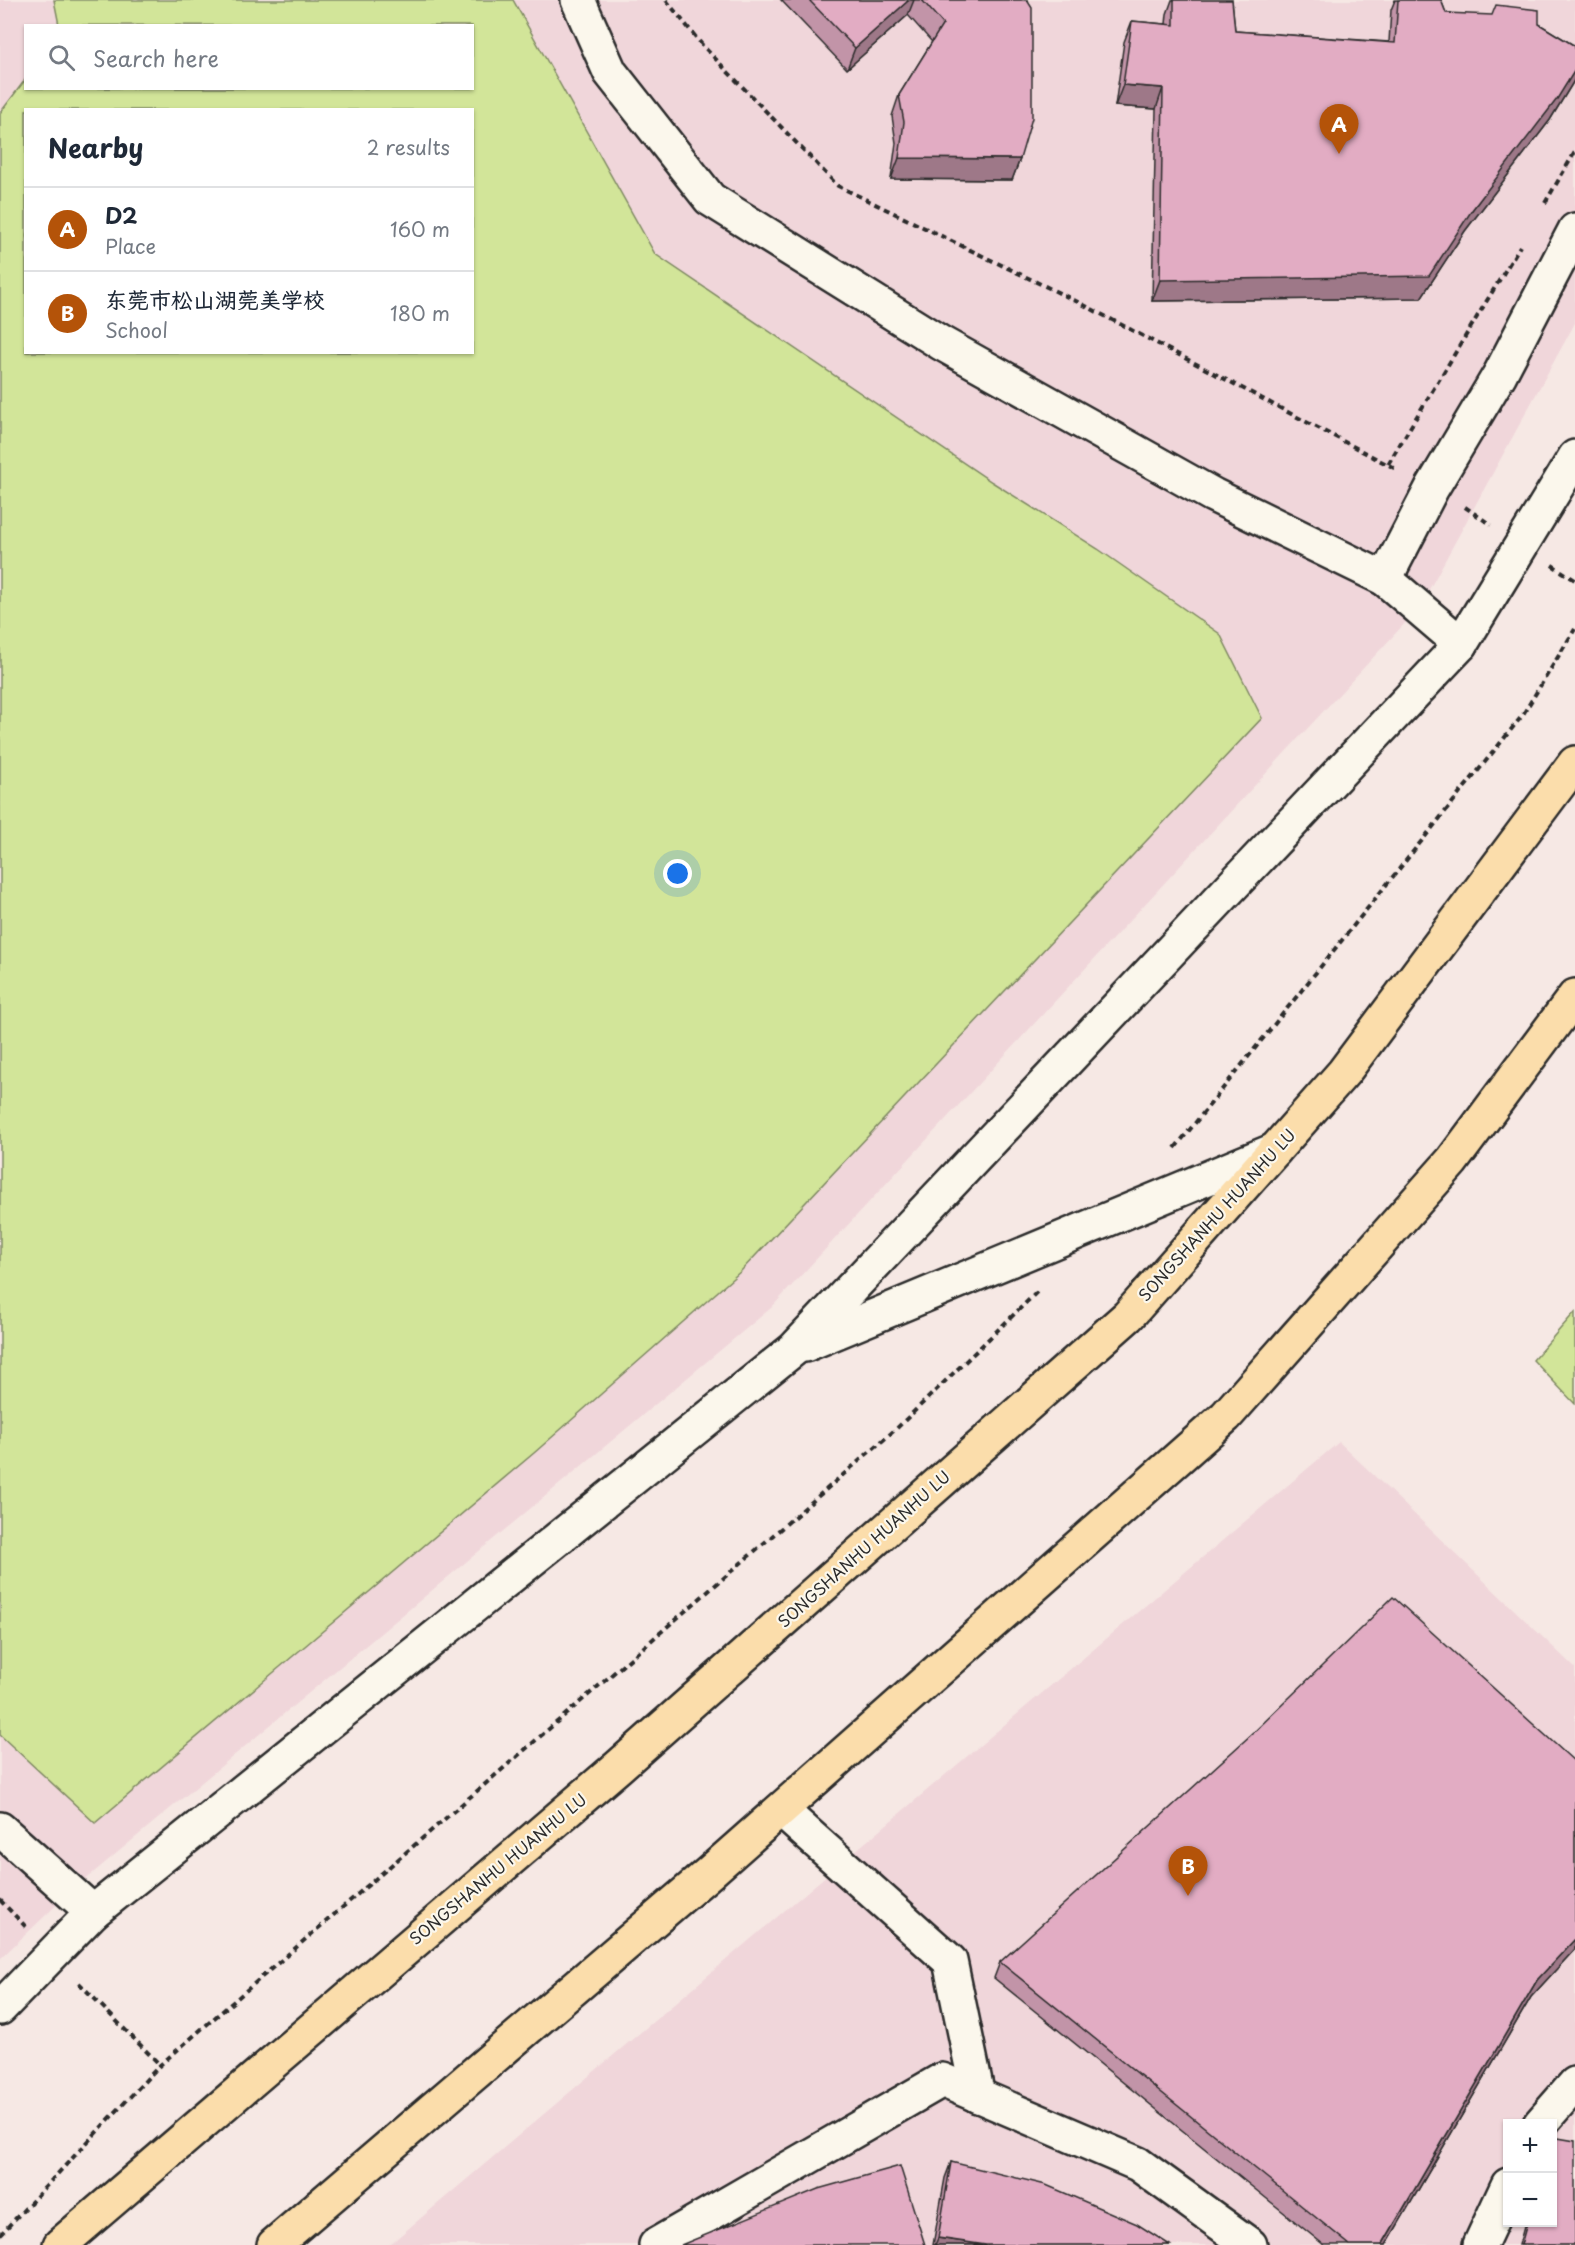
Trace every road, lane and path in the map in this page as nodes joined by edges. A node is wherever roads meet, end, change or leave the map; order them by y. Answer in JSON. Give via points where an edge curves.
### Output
{"nodes":[{"id":1,"x":578,"y":0,"type":"edge"},
{"id":2,"x":666,"y":0,"type":"edge"},
{"id":3,"x":1575,"y":152,"type":"edge"},
{"id":4,"x":1540,"y":212,"type":"dead end"},
{"id":5,"x":1575,"y":231,"type":"edge"},
{"id":6,"x":1522,"y":242,"type":"dead end"},
{"id":7,"x":1575,"y":457,"type":"edge"},
{"id":8,"x":1388,"y":464,"type":"junction"},
{"id":9,"x":1432,"y":488,"type":"junction"},
{"id":10,"x":1472,"y":512,"type":"dead end"},
{"id":11,"x":1385,"y":579,"type":"junction"},
{"id":12,"x":1575,"y":629,"type":"edge"},
{"id":13,"x":1461,"y":644,"type":"junction"},
{"id":14,"x":1575,"y":763,"type":"edge"},
{"id":15,"x":1575,"y":996,"type":"edge"},
{"id":16,"x":1275,"y":1150,"type":"junction"},
{"id":17,"x":1169,"y":1155,"type":"dead end"},
{"id":18,"x":1039,"y":1290,"type":"dead end"},
{"id":19,"x":794,"y":1349,"type":"junction"},
{"id":20,"x":781,"y":1810,"type":"junction"},
{"id":21,"x":0,"y":1829,"type":"edge"},
{"id":22,"x":0,"y":1900,"type":"edge"},
{"id":23,"x":93,"y":1912,"type":"junction"},
{"id":24,"x":51,"y":1955,"type":"junction"},
{"id":25,"x":0,"y":2008,"type":"edge"},
{"id":26,"x":160,"y":2065,"type":"junction"},
{"id":27,"x":1575,"y":2084,"type":"edge"},
{"id":28,"x":978,"y":2096,"type":"junction"},
{"id":29,"x":1544,"y":2119,"type":"edge"},
{"id":30,"x":1503,"y":2197,"type":"edge"},
{"id":31,"x":0,"y":2235,"type":"edge"},
{"id":32,"x":60,"y":2245,"type":"edge"},
{"id":33,"x":274,"y":2245,"type":"edge"},
{"id":34,"x":656,"y":2245,"type":"edge"},
{"id":35,"x":1250,"y":2245,"type":"edge"},
{"id":36,"x":1480,"y":2245,"type":"edge"}],
"edges":[{"from":1,"to":11,"type":"street","via":[[610,72],[710,199],[940,344],[1213,495]]},
{"from":2,"to":8,"type":"path","via":[[703,46],[838,186],[1082,304]]},
{"from":3,"to":4,"type":"path"},
{"from":5,"to":9,"type":"street","via":[[1500,374]]},
{"from":6,"to":8,"type":"path"},
{"from":7,"to":13,"type":"street"},
{"from":8,"to":9,"type":"path"},
{"from":9,"to":10,"type":"path"},
{"from":9,"to":11,"type":"street"},
{"from":11,"to":13,"type":"street"},
{"from":12,"to":17,"type":"path","via":[[1522,716]]},
{"from":13,"to":19,"type":"street"},
{"from":14,"to":16,"type":"main road","name":"SONGSHANHU HUANHU LU","via":[[1344,1072]]},
{"from":15,"to":20,"type":"main road","via":[[1452,1161],[1226,1416]]},
{"from":16,"to":19,"type":"street"},
{"from":16,"to":32,"type":"main road","name":"SONGSHANHU HUANHU LU","via":[[1128,1316],[618,1767]]},
{"from":18,"to":26,"type":"path","via":[[887,1437]]},
{"from":19,"to":23,"type":"street"},
{"from":20,"to":28,"type":"street","via":[[950,1961]]},
{"from":20,"to":33,"type":"main road"},
{"from":21,"to":23,"type":"street"},
{"from":22,"to":24,"type":"path"},
{"from":23,"to":24,"type":"street"},
{"from":24,"to":25,"type":"street"},
{"from":24,"to":26,"type":"path"},
{"from":26,"to":31,"type":"path"},
{"from":27,"to":29,"type":"street"},
{"from":28,"to":34,"type":"street","via":[[942,2080]]},
{"from":28,"to":35,"type":"street","via":[[1138,2164]]},
{"from":30,"to":36,"type":"street"}]}
